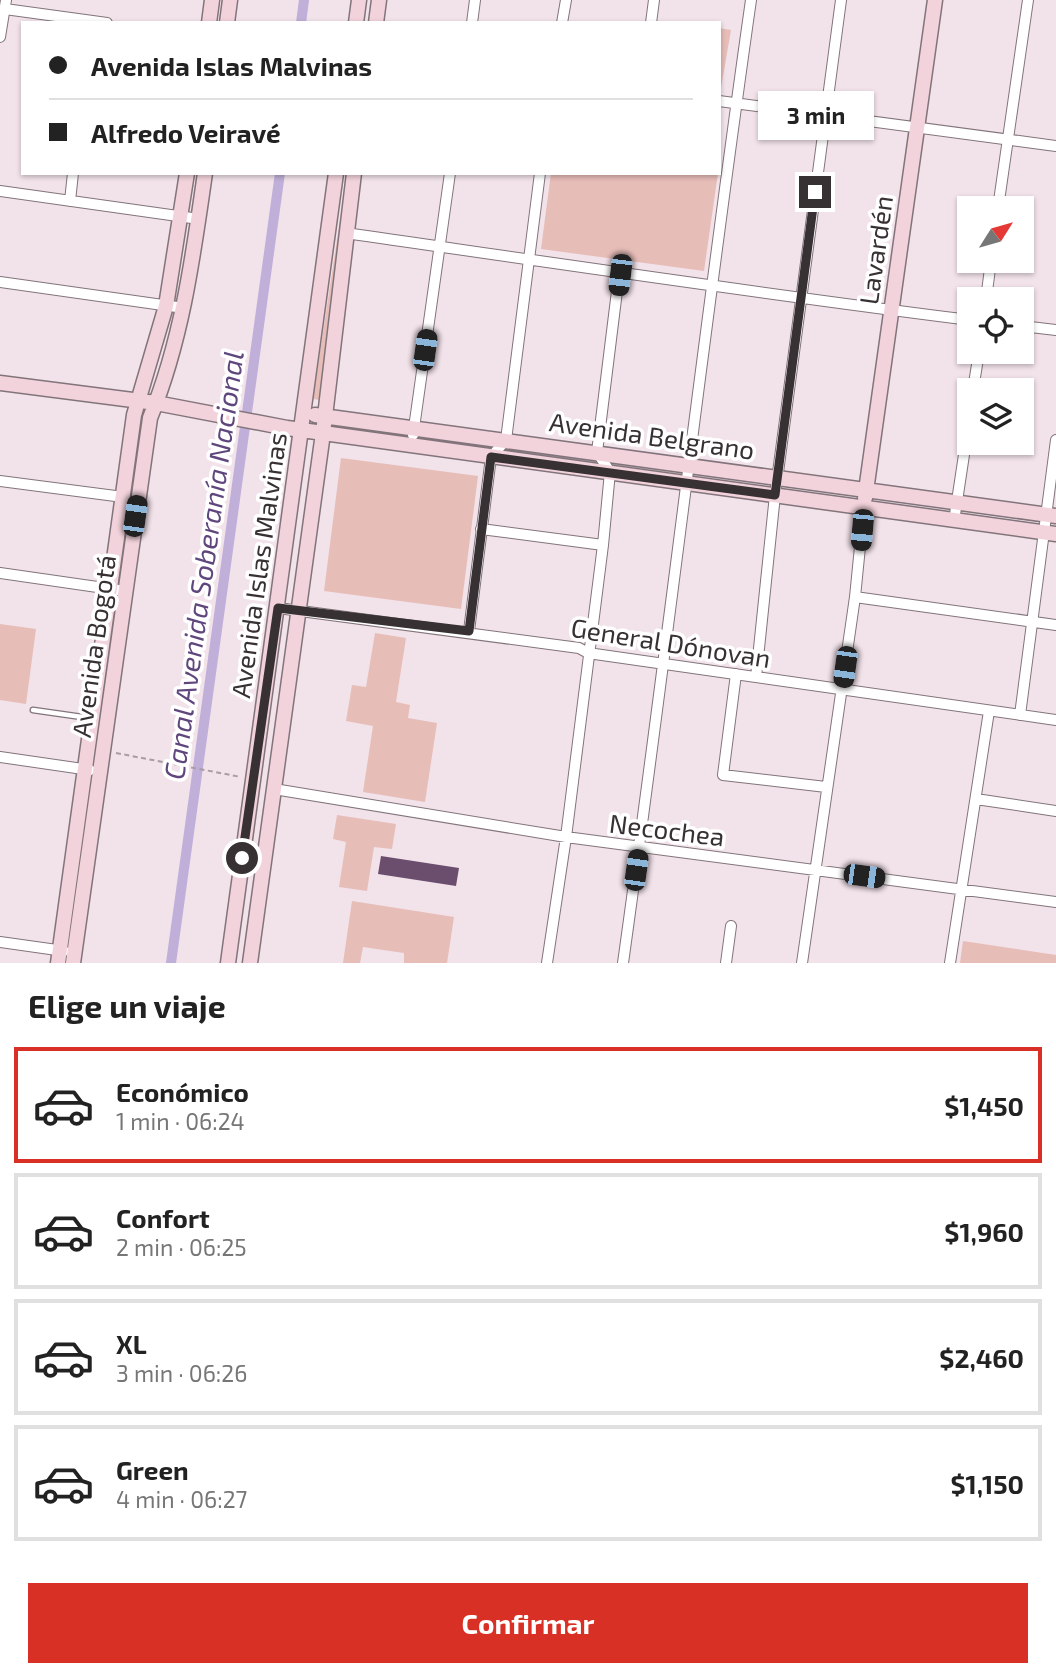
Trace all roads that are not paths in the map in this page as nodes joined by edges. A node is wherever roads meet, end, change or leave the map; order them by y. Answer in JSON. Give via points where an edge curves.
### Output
{"nodes":[{"id":1,"x":212,"y":0,"type":"edge"},
{"id":2,"x":230,"y":0,"type":"edge"},
{"id":3,"x":359,"y":0,"type":"edge"},
{"id":4,"x":379,"y":0,"type":"edge"},
{"id":5,"x":475,"y":0,"type":"edge"},
{"id":6,"x":566,"y":0,"type":"edge"},
{"id":7,"x":654,"y":0,"type":"edge"},
{"id":8,"x":751,"y":0,"type":"edge"},
{"id":9,"x":841,"y":0,"type":"edge"},
{"id":10,"x":935,"y":0,"type":"edge"},
{"id":11,"x":1028,"y":0,"type":"edge"},
{"id":12,"x":3,"y":7,"type":"edge"},
{"id":13,"x":85,"y":21,"type":"edge"},
{"id":14,"x":208,"y":21,"type":"edge"},
{"id":15,"x":227,"y":21,"type":"edge"},
{"id":16,"x":356,"y":21,"type":"edge"},
{"id":17,"x":376,"y":21,"type":"edge"},
{"id":18,"x":472,"y":21,"type":"edge"},
{"id":19,"x":562,"y":21,"type":"edge"},
{"id":20,"x":651,"y":21,"type":"edge"},
{"id":21,"x":0,"y":37,"type":"edge"},
{"id":22,"x":721,"y":101,"type":"edge"},
{"id":23,"x":736,"y":104,"type":"junction"},
{"id":24,"x":826,"y":114,"type":"junction"},
{"id":25,"x":917,"y":128,"type":"junction"},
{"id":26,"x":1008,"y":139,"type":"junction"},
{"id":27,"x":1056,"y":146,"type":"edge"},
{"id":28,"x":73,"y":175,"type":"edge"},
{"id":29,"x":187,"y":175,"type":"edge"},
{"id":30,"x":205,"y":175,"type":"edge"},
{"id":31,"x":336,"y":175,"type":"edge"},
{"id":32,"x":354,"y":175,"type":"edge"},
{"id":33,"x":450,"y":175,"type":"edge"},
{"id":34,"x":540,"y":175,"type":"edge"},
{"id":35,"x":0,"y":191,"type":"edge"},
{"id":36,"x":1000,"y":196,"type":"edge"},
{"id":37,"x":70,"y":201,"type":"junction"},
{"id":38,"x":180,"y":216,"type":"junction"},
{"id":39,"x":199,"y":219,"type":"junction"},
{"id":40,"x":346,"y":233,"type":"junction"},
{"id":41,"x":439,"y":247,"type":"junction"},
{"id":42,"x":527,"y":259,"type":"junction"},
{"id":43,"x":620,"y":275,"type":"junction"},
{"id":44,"x":0,"y":282,"type":"edge"},
{"id":45,"x":713,"y":284,"type":"junction"},
{"id":46,"x":801,"y":297,"type":"junction"},
{"id":47,"x":166,"y":306,"type":"junction"},
{"id":48,"x":184,"y":308,"type":"junction"},
{"id":49,"x":891,"y":310,"type":"junction"},
{"id":50,"x":957,"y":318,"type":"edge"},
{"id":51,"x":1034,"y":327,"type":"edge"},
{"id":52,"x":1056,"y":330,"type":"edge"},
{"id":53,"x":0,"y":383,"type":"edge"},
{"id":54,"x":139,"y":401,"type":"junction"},
{"id":55,"x":156,"y":403,"type":"junction"},
{"id":56,"x":325,"y":415,"type":"junction"},
{"id":57,"x":303,"y":423,"type":"junction"},
{"id":58,"x":414,"y":427,"type":"junction"},
{"id":59,"x":323,"y":433,"type":"junction"},
{"id":60,"x":506,"y":440,"type":"junction"},
{"id":61,"x":1056,"y":440,"type":"edge"},
{"id":62,"x":411,"y":446,"type":"junction"},
{"id":63,"x":597,"y":452,"type":"junction"},
{"id":64,"x":964,"y":455,"type":"edge"},
{"id":65,"x":491,"y":457,"type":"junction"},
{"id":66,"x":688,"y":465,"type":"junction"},
{"id":67,"x":610,"y":472,"type":"junction"},
{"id":68,"x":777,"y":477,"type":"junction"},
{"id":69,"x":0,"y":481,"type":"edge"},
{"id":70,"x":687,"y":484,"type":"junction"},
{"id":71,"x":866,"y":489,"type":"junction"},
{"id":72,"x":775,"y":495,"type":"junction"},
{"id":73,"x":123,"y":497,"type":"junction"},
{"id":74,"x":957,"y":502,"type":"junction"},
{"id":75,"x":864,"y":507,"type":"junction"},
{"id":76,"x":1051,"y":516,"type":"edge"},
{"id":77,"x":954,"y":521,"type":"junction"},
{"id":78,"x":481,"y":529,"type":"junction"},
{"id":79,"x":1050,"y":533,"type":"edge"},
{"id":80,"x":603,"y":545,"type":"junction"},
{"id":81,"x":0,"y":573,"type":"edge"},
{"id":82,"x":108,"y":587,"type":"junction"},
{"id":83,"x":125,"y":590,"type":"junction"},
{"id":84,"x":855,"y":597,"type":"junction"},
{"id":85,"x":278,"y":608,"type":"junction"},
{"id":86,"x":298,"y":610,"type":"junction"},
{"id":87,"x":1033,"y":622,"type":"junction"},
{"id":88,"x":1056,"y":625,"type":"edge"},
{"id":89,"x":469,"y":631,"type":"junction"},
{"id":90,"x":588,"y":653,"type":"junction"},
{"id":91,"x":665,"y":663,"type":"junction"},
{"id":92,"x":736,"y":674,"type":"junction"},
{"id":93,"x":756,"y":677,"type":"junction"},
{"id":94,"x":842,"y":690,"type":"junction"},
{"id":95,"x":33,"y":710,"type":"dead end"},
{"id":96,"x":989,"y":711,"type":"junction"},
{"id":97,"x":1020,"y":715,"type":"junction"},
{"id":98,"x":90,"y":718,"type":"junction"},
{"id":99,"x":1056,"y":720,"type":"edge"},
{"id":100,"x":0,"y":757,"type":"edge"},
{"id":101,"x":83,"y":768,"type":"junction"},
{"id":102,"x":101,"y":772,"type":"junction"},
{"id":103,"x":826,"y":787,"type":"junction"},
{"id":104,"x":274,"y":789,"type":"junction"},
{"id":105,"x":976,"y":799,"type":"junction"},
{"id":106,"x":1056,"y":811,"type":"edge"},
{"id":107,"x":566,"y":837,"type":"junction"},
{"id":108,"x":639,"y":847,"type":"junction"},
{"id":109,"x":815,"y":869,"type":"junction"},
{"id":110,"x":961,"y":889,"type":"junction"},
{"id":111,"x":1056,"y":902,"type":"edge"},
{"id":112,"x":731,"y":926,"type":"dead end"},
{"id":113,"x":0,"y":942,"type":"edge"},
{"id":114,"x":66,"y":957,"type":"edge"},
{"id":115,"x":228,"y":963,"type":"edge"},
{"id":116,"x":250,"y":963,"type":"edge"},
{"id":117,"x":547,"y":963,"type":"edge"},
{"id":118,"x":623,"y":963,"type":"edge"},
{"id":119,"x":726,"y":963,"type":"edge"},
{"id":120,"x":802,"y":963,"type":"edge"},
{"id":121,"x":950,"y":963,"type":"edge"}],
"edges":[{"from":1,"to":14,"type":"main road"},
{"from":2,"to":15,"type":"main road"},
{"from":3,"to":16,"type":"main road"},
{"from":4,"to":17,"type":"main road"},
{"from":5,"to":18,"type":"street"},
{"from":6,"to":19,"type":"street"},
{"from":7,"to":20,"type":"street"},
{"from":8,"to":23,"type":"street"},
{"from":9,"to":24,"type":"street"},
{"from":10,"to":25,"type":"main road","name":"Lavardén"},
{"from":11,"to":26,"type":"street"},
{"from":12,"to":13,"type":"street"},
{"from":12,"to":21,"type":"street"},
{"from":22,"to":23,"type":"street"},
{"from":23,"to":24,"type":"street"},
{"from":23,"to":45,"type":"street"},
{"from":24,"to":25,"type":"street"},
{"from":24,"to":46,"type":"street"},
{"from":25,"to":26,"type":"street"},
{"from":25,"to":49,"type":"main road","name":"Lavardén"},
{"from":26,"to":27,"type":"street"},
{"from":26,"to":36,"type":"street"},
{"from":28,"to":37,"type":"street"},
{"from":29,"to":38,"type":"main road","name":"Avenida Bogotá"},
{"from":30,"to":39,"type":"main road","name":"Avenida Bogotá"},
{"from":31,"to":57,"type":"main road","name":"Avenida Islas Malvinas"},
{"from":32,"to":40,"type":"main road","name":"Avenida Islas Malvinas"},
{"from":33,"to":41,"type":"street"},
{"from":34,"to":42,"type":"street"},
{"from":35,"to":37,"type":"street"},
{"from":37,"to":38,"type":"street"},
{"from":38,"to":39,"type":"street"},
{"from":38,"to":47,"type":"main road","name":"Avenida Bogotá"},
{"from":39,"to":48,"type":"main road","name":"Avenida Bogotá"},
{"from":40,"to":41,"type":"street"},
{"from":40,"to":56,"type":"main road","name":"Avenida Islas Malvinas"},
{"from":41,"to":42,"type":"street"},
{"from":41,"to":58,"type":"street"},
{"from":42,"to":43,"type":"street"},
{"from":42,"to":60,"type":"street"},
{"from":43,"to":45,"type":"street"},
{"from":43,"to":63,"type":"street"},
{"from":44,"to":47,"type":"street"},
{"from":45,"to":46,"type":"street"},
{"from":45,"to":66,"type":"street"},
{"from":46,"to":49,"type":"street"},
{"from":46,"to":68,"type":"street"},
{"from":47,"to":48,"type":"street"},
{"from":47,"to":54,"type":"main road","name":"Avenida Bogotá"},
{"from":48,"to":55,"type":"main road","name":"Avenida Bogotá"},
{"from":49,"to":50,"type":"street"},
{"from":49,"to":71,"type":"main road","name":"Lavardén"},
{"from":51,"to":52,"type":"street"},
{"from":53,"to":54,"type":"main road","name":"Avenida Belgrano"},
{"from":54,"to":55,"type":"main road","name":"Avenida Belgrano"},
{"from":54,"to":73,"type":"main road","name":"Avenida Bogotá"},
{"from":55,"to":57,"type":"main road","name":"Avenida Belgrano","via":[[257,424],[287,428]]},
{"from":55,"to":83,"type":"main road","name":"Avenida Bogotá"},
{"from":56,"to":57,"type":"main road","name":"Avenida Belgrano"},
{"from":56,"to":58,"type":"main road","name":"Avenida Belgrano"},
{"from":56,"to":59,"type":"main road","name":"Avenida Islas Malvinas"},
{"from":57,"to":59,"type":"main road","name":"Avenida Belgrano"},
{"from":57,"to":85,"type":"main road","name":"Avenida Islas Malvinas"},
{"from":58,"to":60,"type":"main road","name":"Avenida Belgrano"},
{"from":58,"to":62,"type":"street"},
{"from":59,"to":62,"type":"main road","name":"Avenida Belgrano"},
{"from":59,"to":86,"type":"main road","name":"Avenida Islas Malvinas"},
{"from":60,"to":63,"type":"main road","name":"Avenida Belgrano"},
{"from":60,"to":65,"type":"street"},
{"from":61,"to":76,"type":"street"},
{"from":62,"to":65,"type":"main road","name":"Avenida Belgrano"},
{"from":63,"to":66,"type":"main road","name":"Avenida Belgrano"},
{"from":63,"to":67,"type":"street"},
{"from":64,"to":74,"type":"street"},
{"from":65,"to":67,"type":"main road","name":"Avenida Belgrano"},
{"from":65,"to":78,"type":"street"},
{"from":66,"to":68,"type":"main road","name":"Avenida Belgrano"},
{"from":66,"to":70,"type":"street"},
{"from":67,"to":70,"type":"main road","name":"Avenida Belgrano"},
{"from":67,"to":80,"type":"street"},
{"from":68,"to":71,"type":"main road","name":"Avenida Belgrano"},
{"from":68,"to":72,"type":"street"},
{"from":69,"to":73,"type":"street"},
{"from":70,"to":72,"type":"main road","name":"Avenida Belgrano"},
{"from":70,"to":91,"type":"street"},
{"from":71,"to":74,"type":"main road","name":"Avenida Belgrano"},
{"from":71,"to":75,"type":"main road","name":"Lavardén"},
{"from":72,"to":75,"type":"main road","name":"Avenida Belgrano"},
{"from":72,"to":93,"type":"street"},
{"from":73,"to":82,"type":"main road","name":"Avenida Bogotá"},
{"from":74,"to":76,"type":"main road","name":"Avenida Belgrano"},
{"from":74,"to":77,"type":"street"},
{"from":75,"to":77,"type":"main road","name":"Avenida Belgrano"},
{"from":75,"to":84,"type":"street"},
{"from":76,"to":79,"type":"street"},
{"from":77,"to":79,"type":"main road","name":"Avenida Belgrano"},
{"from":78,"to":80,"type":"street"},
{"from":78,"to":89,"type":"street"},
{"from":79,"to":87,"type":"street"},
{"from":80,"to":90,"type":"street"},
{"from":81,"to":82,"type":"street"},
{"from":82,"to":83,"type":"street"},
{"from":82,"to":98,"type":"main road","name":"Avenida Bogotá"},
{"from":83,"to":102,"type":"main road","name":"Avenida Bogotá"},
{"from":84,"to":87,"type":"street"},
{"from":84,"to":94,"type":"street"},
{"from":85,"to":86,"type":"street","name":"General Dónovan"},
{"from":85,"to":115,"type":"main road","name":"Avenida Islas Malvinas"},
{"from":86,"to":89,"type":"street","name":"General Dónovan"},
{"from":86,"to":104,"type":"main road","name":"Avenida Islas Malvinas"},
{"from":87,"to":88,"type":"street"},
{"from":87,"to":97,"type":"street"},
{"from":89,"to":90,"type":"street","name":"General Dónovan"},
{"from":90,"to":91,"type":"street","name":"General Dónovan"},
{"from":90,"to":107,"type":"street"},
{"from":91,"to":92,"type":"street","name":"General Dónovan"},
{"from":91,"to":108,"type":"street"},
{"from":92,"to":93,"type":"street","name":"General Dónovan"},
{"from":92,"to":103,"type":"street","via":[[723,775]]},
{"from":93,"to":94,"type":"street","name":"General Dónovan"},
{"from":94,"to":96,"type":"street","name":"General Dónovan"},
{"from":94,"to":103,"type":"street"},
{"from":95,"to":98,"type":"lane"},
{"from":96,"to":97,"type":"street","name":"General Dónovan"},
{"from":96,"to":105,"type":"street"},
{"from":97,"to":99,"type":"street","name":"General Dónovan"},
{"from":98,"to":101,"type":"main road","name":"Avenida Bogotá"},
{"from":100,"to":101,"type":"street"},
{"from":101,"to":102,"type":"street"},
{"from":101,"to":114,"type":"main road","name":"Avenida Bogotá"},
{"from":102,"to":114,"type":"main road","name":"Avenida Bogotá"},
{"from":103,"to":109,"type":"street"},
{"from":104,"to":107,"type":"street","name":"Necochea"},
{"from":104,"to":116,"type":"main road","name":"Avenida Islas Malvinas"},
{"from":105,"to":106,"type":"street"},
{"from":105,"to":110,"type":"street"},
{"from":107,"to":108,"type":"street","name":"Necochea"},
{"from":107,"to":117,"type":"street"},
{"from":108,"to":109,"type":"street","name":"Necochea"},
{"from":108,"to":118,"type":"street"},
{"from":109,"to":110,"type":"street","name":"Necochea"},
{"from":109,"to":120,"type":"street"},
{"from":110,"to":111,"type":"street","name":"Necochea"},
{"from":110,"to":121,"type":"street"},
{"from":112,"to":119,"type":"street"},
{"from":113,"to":114,"type":"street"}]}
